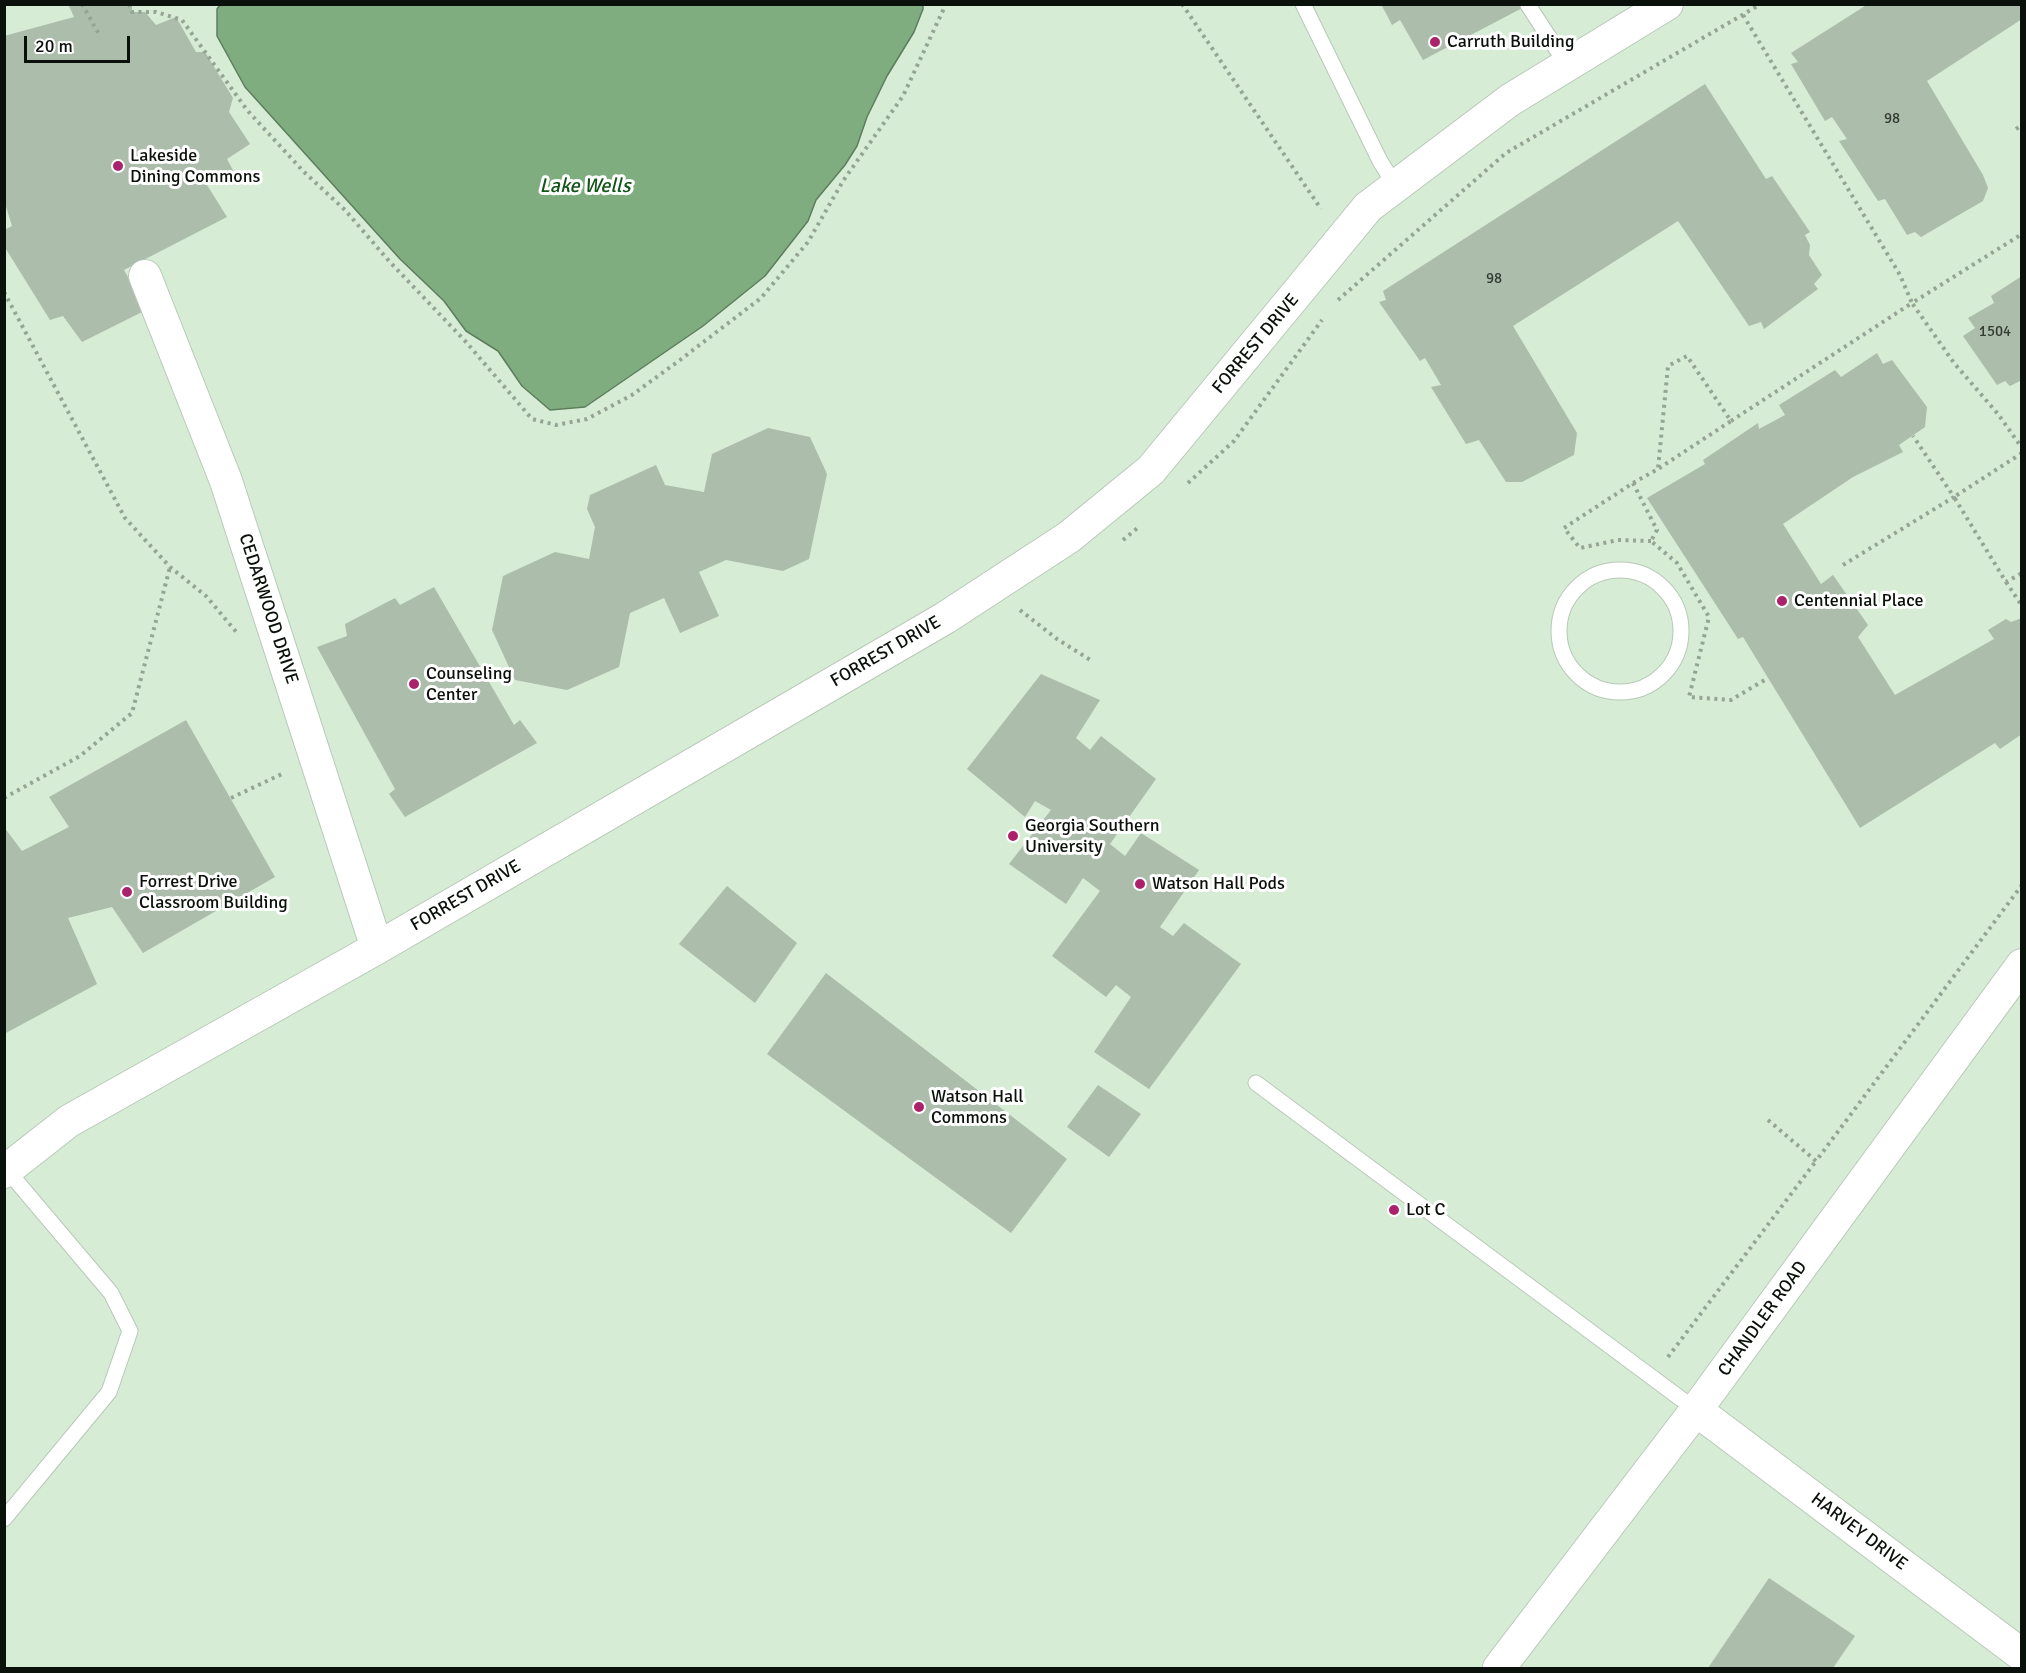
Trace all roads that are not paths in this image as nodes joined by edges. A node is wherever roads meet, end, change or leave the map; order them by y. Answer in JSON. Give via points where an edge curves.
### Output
{"nodes":[{"id":1,"x":1303,"y":4,"type":"edge"},
{"id":2,"x":1667,"y":4,"type":"edge"},
{"id":3,"x":1528,"y":5,"type":"edge"},
{"id":4,"x":1567,"y":65,"type":"junction"},
{"id":5,"x":1396,"y":187,"type":"junction"},
{"id":6,"x":145,"y":276,"type":"dead end"},
{"id":7,"x":1604,"y":690,"type":"joint"},
{"id":8,"x":377,"y":948,"type":"junction"},
{"id":9,"x":2022,"y":965,"type":"edge"},
{"id":10,"x":1256,"y":1083,"type":"dead end"},
{"id":11,"x":6,"y":1171,"type":"edge"},
{"id":12,"x":1696,"y":1410,"type":"junction"},
{"id":13,"x":4,"y":1519,"type":"edge"},
{"id":14,"x":2022,"y":1654,"type":"edge"},
{"id":15,"x":1499,"y":1668,"type":"edge"}],
"edges":[{"from":1,"to":5,"type":"lane"},
{"from":2,"to":4,"type":"street","name":"FORREST DRIVE"},
{"from":3,"to":4,"type":"lane"},
{"from":4,"to":5,"type":"street","name":"FORREST DRIVE","via":[[1510,100]]},
{"from":5,"to":8,"type":"street","name":"FORREST DRIVE","via":[[1368,207],[1151,470],[1069,537],[945,618]]},
{"from":6,"to":8,"type":"street","name":"CEDARWOOD DRIVE","via":[[226,481]]},
{"from":7,"to":7,"type":"lane","via":[[1628,692],[1650,684],[1668,668],[1679,647],[1681,623],[1673,600],[1657,583],[1636,572],[1612,570],[1589,578],[1571,594],[1560,615],[1558,639],[1566,662],[1582,680]]},
{"from":8,"to":11,"type":"street","name":"FORREST DRIVE","via":[[69,1121]]},
{"from":9,"to":12,"type":"street","name":"CHANDLER ROAD"},
{"from":10,"to":12,"type":"lane"},
{"from":11,"to":13,"type":"lane","via":[[111,1293],[130,1331],[109,1392]]},
{"from":12,"to":14,"type":"street","name":"HARVEY DRIVE"},
{"from":12,"to":15,"type":"street","name":"CHANDLER ROAD"}]}
